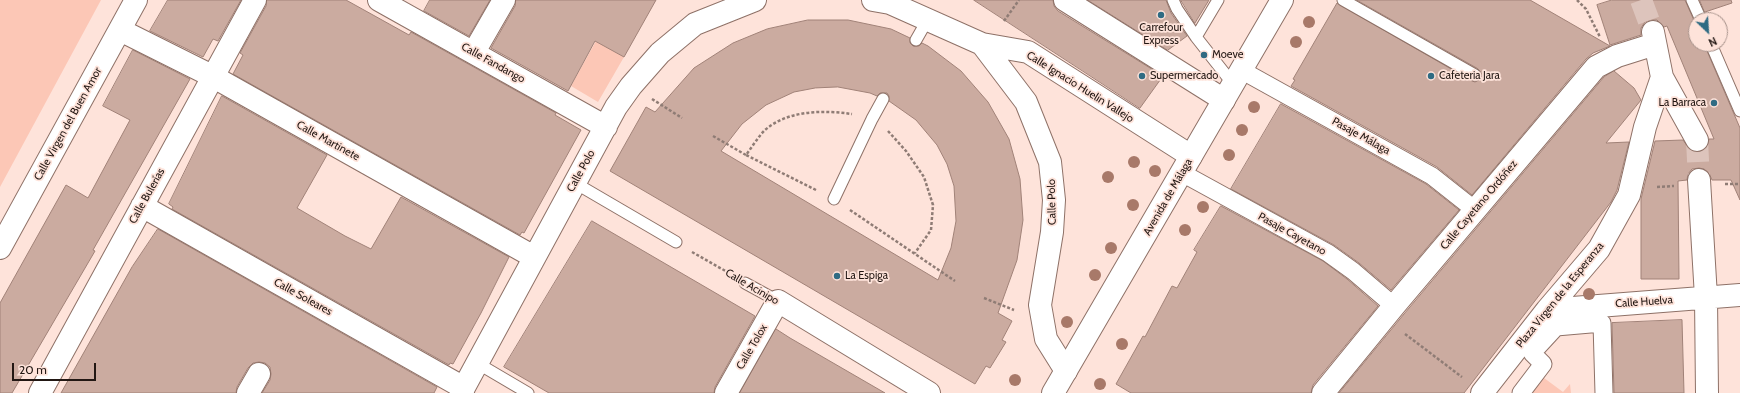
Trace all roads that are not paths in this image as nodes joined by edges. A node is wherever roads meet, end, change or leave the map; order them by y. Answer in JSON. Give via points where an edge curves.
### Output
{"nodes":[{"id":1,"x":136,"y":0,"type":"edge"},
{"id":2,"x":255,"y":0,"type":"edge"},
{"id":3,"x":379,"y":0,"type":"edge"},
{"id":4,"x":504,"y":0,"type":"edge"},
{"id":5,"x":755,"y":0,"type":"edge"},
{"id":6,"x":873,"y":0,"type":"edge"},
{"id":7,"x":1065,"y":0,"type":"edge"},
{"id":8,"x":1218,"y":0,"type":"edge"},
{"id":9,"x":1282,"y":0,"type":"edge"},
{"id":10,"x":1343,"y":0,"type":"edge"},
{"id":11,"x":1692,"y":0,"type":"edge"},
{"id":12,"x":1177,"y":3,"type":"edge"},
{"id":13,"x":1697,"y":12,"type":"edge"},
{"id":14,"x":928,"y":19,"type":"junction"},
{"id":15,"x":120,"y":30,"type":"junction"},
{"id":16,"x":1196,"y":37,"type":"junction"},
{"id":17,"x":916,"y":40,"type":"dead end"},
{"id":18,"x":982,"y":44,"type":"junction"},
{"id":19,"x":474,"y":52,"type":"junction"},
{"id":20,"x":1714,"y":52,"type":"edge"},
{"id":21,"x":1475,"y":75,"type":"dead end"},
{"id":22,"x":212,"y":76,"type":"junction"},
{"id":23,"x":1662,"y":77,"type":"junction"},
{"id":24,"x":1233,"y":85,"type":"junction"},
{"id":25,"x":883,"y":99,"type":"dead end"},
{"id":26,"x":1740,"y":111,"type":"edge"},
{"id":27,"x":606,"y":127,"type":"junction"},
{"id":28,"x":1697,"y":140,"type":"tunnel mouth"},
{"id":29,"x":1186,"y":165,"type":"junction"},
{"id":30,"x":1699,"y":180,"type":"tunnel mouth"},
{"id":31,"x":575,"y":183,"type":"junction"},
{"id":32,"x":834,"y":199,"type":"dead end"},
{"id":33,"x":142,"y":206,"type":"junction"},
{"id":34,"x":1475,"y":210,"type":"junction"},
{"id":35,"x":676,"y":242,"type":"road end"},
{"id":36,"x":0,"y":248,"type":"edge"},
{"id":37,"x":534,"y":257,"type":"junction"},
{"id":38,"x":745,"y":283,"type":"road end"},
{"id":39,"x":1740,"y":295,"type":"edge"},
{"id":40,"x":1706,"y":297,"type":"junction"},
{"id":41,"x":778,"y":301,"type":"junction"},
{"id":42,"x":1548,"y":310,"type":"junction"},
{"id":43,"x":1389,"y":312,"type":"junction"},
{"id":44,"x":477,"y":363,"type":"junction"},
{"id":45,"x":1066,"y":371,"type":"junction"},
{"id":46,"x":259,"y":374,"type":"dead end"},
{"id":47,"x":462,"y":390,"type":"edge"},
{"id":48,"x":40,"y":393,"type":"edge"},
{"id":49,"x":248,"y":393,"type":"edge"},
{"id":50,"x":528,"y":393,"type":"edge"},
{"id":51,"x":726,"y":393,"type":"edge"},
{"id":52,"x":929,"y":393,"type":"edge"},
{"id":53,"x":1053,"y":393,"type":"edge"},
{"id":54,"x":1322,"y":393,"type":"edge"},
{"id":55,"x":1482,"y":393,"type":"edge"},
{"id":56,"x":1521,"y":393,"type":"edge"},
{"id":57,"x":1604,"y":393,"type":"edge"},
{"id":58,"x":1707,"y":393,"type":"edge"}],
"edges":[{"from":1,"to":15,"type":"street","name":"Calle Virgen del Buen Amor"},
{"from":2,"to":22,"type":"street","name":"Calle Bulerías"},
{"from":3,"to":19,"type":"street","name":"Calle Fandango"},
{"from":4,"to":19,"type":"street"},
{"from":5,"to":27,"type":"street","name":"Calle Polo","via":[[695,24],[660,52],[631,86]]},
{"from":6,"to":14,"type":"street","name":"Calle Ignacio Huelin Vallejo","via":[[890,3]]},
{"from":7,"to":24,"type":"street"},
{"from":8,"to":16,"type":"lane"},
{"from":9,"to":24,"type":"street","name":"Avenida de Málaga"},
{"from":10,"to":21,"type":"lane"},
{"from":11,"to":13,"type":"lane"},
{"from":12,"to":16,"type":"lane"},
{"from":14,"to":17,"type":"lane"},
{"from":14,"to":18,"type":"street","name":"Calle Ignacio Huelin Vallejo"},
{"from":15,"to":22,"type":"street","name":"Calle Martinete"},
{"from":15,"to":36,"type":"street","name":"Calle Virgen del Buen Amor"},
{"from":16,"to":24,"type":"lane"},
{"from":18,"to":29,"type":"street","name":"Calle Ignacio Huelin Vallejo","via":[[1028,52]]},
{"from":18,"to":45,"type":"street","name":"Calle Polo","via":[[1026,102],[1050,162],[1054,200],[1052,232],[1040,304],[1046,339]]},
{"from":19,"to":27,"type":"street","name":"Calle Fandango"},
{"from":20,"to":26,"type":"lane"},
{"from":22,"to":33,"type":"street","name":"Calle Bulerías"},
{"from":22,"to":37,"type":"street","name":"Calle Martinete"},
{"from":23,"to":28,"type":"street"},
{"from":23,"to":34,"type":"street","name":"Calle Cayetano Ordóñez","via":[[1654,38],[1596,67]]},
{"from":23,"to":42,"type":"street","name":"Plaza Virgen de la Esperanza","via":[[1645,127],[1629,196],[1599,249]]},
{"from":24,"to":29,"type":"street","name":"Avenida de Málaga"},
{"from":24,"to":34,"type":"street","name":"Pasaje Málaga","via":[[1432,176]]},
{"from":25,"to":32,"type":"lane"},
{"from":27,"to":31,"type":"street","name":"Calle Polo"},
{"from":29,"to":43,"type":"street","name":"Pasaje Cayetano","via":[[1353,271]]},
{"from":29,"to":45,"type":"street","name":"Avenida de Málaga"},
{"from":30,"to":40,"type":"street"},
{"from":31,"to":35,"type":"lane"},
{"from":31,"to":37,"type":"street","name":"Calle Polo"},
{"from":33,"to":47,"type":"street","name":"Calle Soleares"},
{"from":33,"to":48,"type":"street","name":"Calle Bulerías"},
{"from":34,"to":43,"type":"street","name":"Calle Cayetano Ordóñez"},
{"from":37,"to":44,"type":"street","name":"Calle Polo"},
{"from":38,"to":41,"type":"lane","name":"Calle Acinipo"},
{"from":39,"to":40,"type":"street","name":"Calle Huelva"},
{"from":40,"to":42,"type":"street","name":"Calle Huelva"},
{"from":40,"to":58,"type":"street"},
{"from":41,"to":51,"type":"street","name":"Calle Tolox"},
{"from":41,"to":52,"type":"street","name":"Calle Acinipo"},
{"from":42,"to":55,"type":"street","name":"Plaza Virgen de la Esperanza"},
{"from":43,"to":54,"type":"street","name":"Calle Cayetano Ordóñez"},
{"from":44,"to":47,"type":"street","name":"Calle Polo"},
{"from":44,"to":50,"type":"lane"},
{"from":45,"to":53,"type":"street","name":"Avenida de Málaga"},
{"from":46,"to":49,"type":"street"},
{"from":56,"to":57,"type":"street","name":"Plaza Virgen de la Esperanza","via":[[1543,364],[1532,354],[1556,327],[1602,323]]}]}
